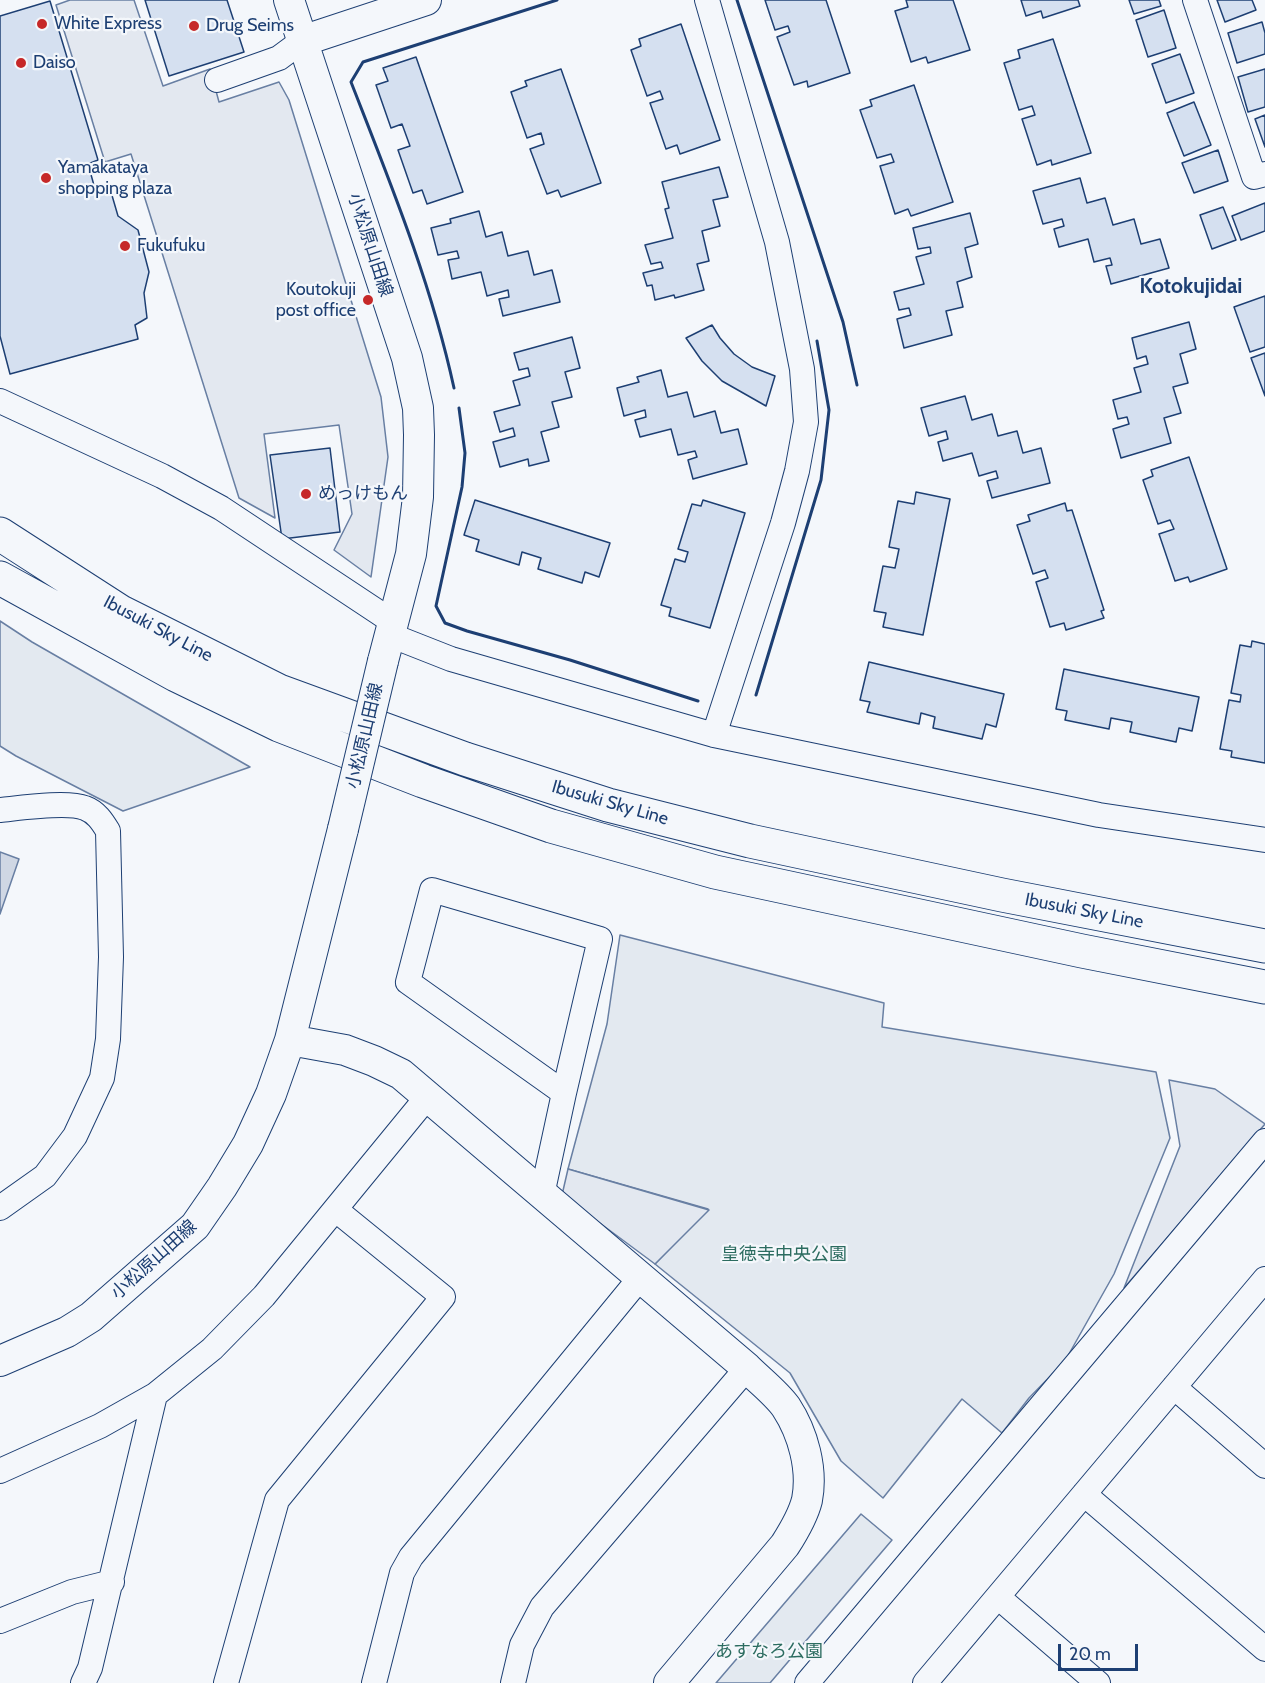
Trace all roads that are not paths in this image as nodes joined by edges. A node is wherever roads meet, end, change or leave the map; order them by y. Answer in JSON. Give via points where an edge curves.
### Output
{"nodes":[{"id":1,"x":289,"y":0,"type":"edge"},
{"id":2,"x":426,"y":0,"type":"edge"},
{"id":3,"x":706,"y":0,"type":"edge"},
{"id":4,"x":1195,"y":0,"type":"edge"},
{"id":5,"x":302,"y":41,"type":"junction"},
{"id":6,"x":216,"y":80,"type":"dead end"},
{"id":7,"x":1265,"y":174,"type":"edge"},
{"id":8,"x":0,"y":401,"type":"edge"},
{"id":9,"x":0,"y":534,"type":"edge"},
{"id":10,"x":0,"y":578,"type":"edge"},
{"id":11,"x":389,"y":639,"type":"junction"},
{"id":12,"x":714,"y":735,"type":"junction"},
{"id":13,"x":0,"y":810,"type":"edge"},
{"id":14,"x":1265,"y":840,"type":"edge"},
{"id":15,"x":1265,"y":946,"type":"edge"},
{"id":16,"x":1265,"y":987,"type":"edge"},
{"id":17,"x":290,"y":1040,"type":"junction"},
{"id":18,"x":564,"y":1093,"type":"junction"},
{"id":19,"x":429,"y":1096,"type":"junction"},
{"id":20,"x":1265,"y":1141,"type":"edge"},
{"id":21,"x":542,"y":1195,"type":"junction"},
{"id":22,"x":0,"y":1208,"type":"edge"},
{"id":23,"x":336,"y":1210,"type":"junction"},
{"id":24,"x":640,"y":1278,"type":"junction"},
{"id":25,"x":1265,"y":1279,"type":"edge"},
{"id":26,"x":0,"y":1361,"type":"edge"},
{"id":27,"x":747,"y":1368,"type":"junction"},
{"id":28,"x":1174,"y":1387,"type":"junction"},
{"id":29,"x":155,"y":1395,"type":"junction"},
{"id":30,"x":1265,"y":1466,"type":"edge"},
{"id":31,"x":0,"y":1471,"type":"edge"},
{"id":32,"x":1084,"y":1494,"type":"junction"},
{"id":33,"x":112,"y":1582,"type":"junction"},
{"id":34,"x":998,"y":1597,"type":"junction"},
{"id":35,"x":0,"y":1621,"type":"edge"},
{"id":36,"x":1265,"y":1649,"type":"edge"},
{"id":37,"x":82,"y":1683,"type":"edge"},
{"id":38,"x":226,"y":1683,"type":"edge"},
{"id":39,"x":374,"y":1683,"type":"edge"},
{"id":40,"x":513,"y":1683,"type":"edge"},
{"id":41,"x":669,"y":1683,"type":"edge"},
{"id":42,"x":807,"y":1683,"type":"edge"},
{"id":43,"x":925,"y":1683,"type":"edge"},
{"id":44,"x":1098,"y":1683,"type":"edge"}],
"edges":[{"from":1,"to":5,"type":"street","name":"小松原山田線"},
{"from":2,"to":5,"type":"street"},
{"from":3,"to":12,"type":"street","via":[[777,242],[802,369],[806,422],[783,523]]},
{"from":4,"to":7,"type":"street","via":[[1254,177]]},
{"from":5,"to":6,"type":"street","via":[[279,58]]},
{"from":5,"to":11,"type":"street","name":"小松原山田線","via":[[407,358],[418,408],[418,497],[411,554]]},
{"from":8,"to":11,"type":"street","via":[[162,476],[221,508]]},
{"from":9,"to":15,"type":"main road","name":"Ibusuki Sky Line","via":[[121,612],[279,691],[465,759],[609,805],[750,841]]},
{"from":10,"to":16,"type":"main road","name":"Ibusuki Sky Line","via":[[176,675],[279,725],[551,826],[716,872]]},
{"from":11,"to":12,"type":"street"},
{"from":11,"to":17,"type":"street","name":"小松原山田線","bridge":true},
{"from":12,"to":14,"type":"street","via":[[1099,815]]},
{"from":13,"to":22,"type":"street","via":[[63,805],[84,807],[101,818],[108,831],[111,957],[108,1040],[102,1077],[75,1136],[45,1176]]},
{"from":17,"to":19,"type":"street","via":[[345,1050],[374,1060],[401,1074]]},
{"from":17,"to":26,"type":"street","name":"小松原山田線","via":[[248,1144],[195,1226],[91,1317],[67,1332]]},
{"from":18,"to":18,"type":"street","via":[[408,982],[432,890],[600,939]]},
{"from":18,"to":21,"type":"street"},
{"from":19,"to":21,"type":"street"},
{"from":19,"to":23,"type":"street"},
{"from":20,"to":42,"type":"street"},
{"from":21,"to":24,"type":"street"},
{"from":23,"to":29,"type":"street","via":[[264,1296],[212,1349]]},
{"from":23,"to":38,"type":"street","via":[[443,1297],[277,1500]]},
{"from":24,"to":27,"type":"street"},
{"from":24,"to":39,"type":"street","via":[[411,1557],[402,1573]]},
{"from":25,"to":28,"type":"street"},
{"from":27,"to":40,"type":"street","via":[[542,1607],[522,1645]]},
{"from":27,"to":41,"type":"street","via":[[785,1406],[803,1439],[807,1500],[798,1526],[785,1545]]},
{"from":28,"to":30,"type":"street"},
{"from":28,"to":32,"type":"street"},
{"from":29,"to":31,"type":"street","via":[[100,1426]]},
{"from":29,"to":33,"type":"street"},
{"from":32,"to":34,"type":"street"},
{"from":32,"to":36,"type":"street"},
{"from":33,"to":35,"type":"street","via":[[72,1592]]},
{"from":33,"to":37,"type":"street","via":[[90,1668]]},
{"from":34,"to":43,"type":"street"},
{"from":34,"to":44,"type":"street"}]}
